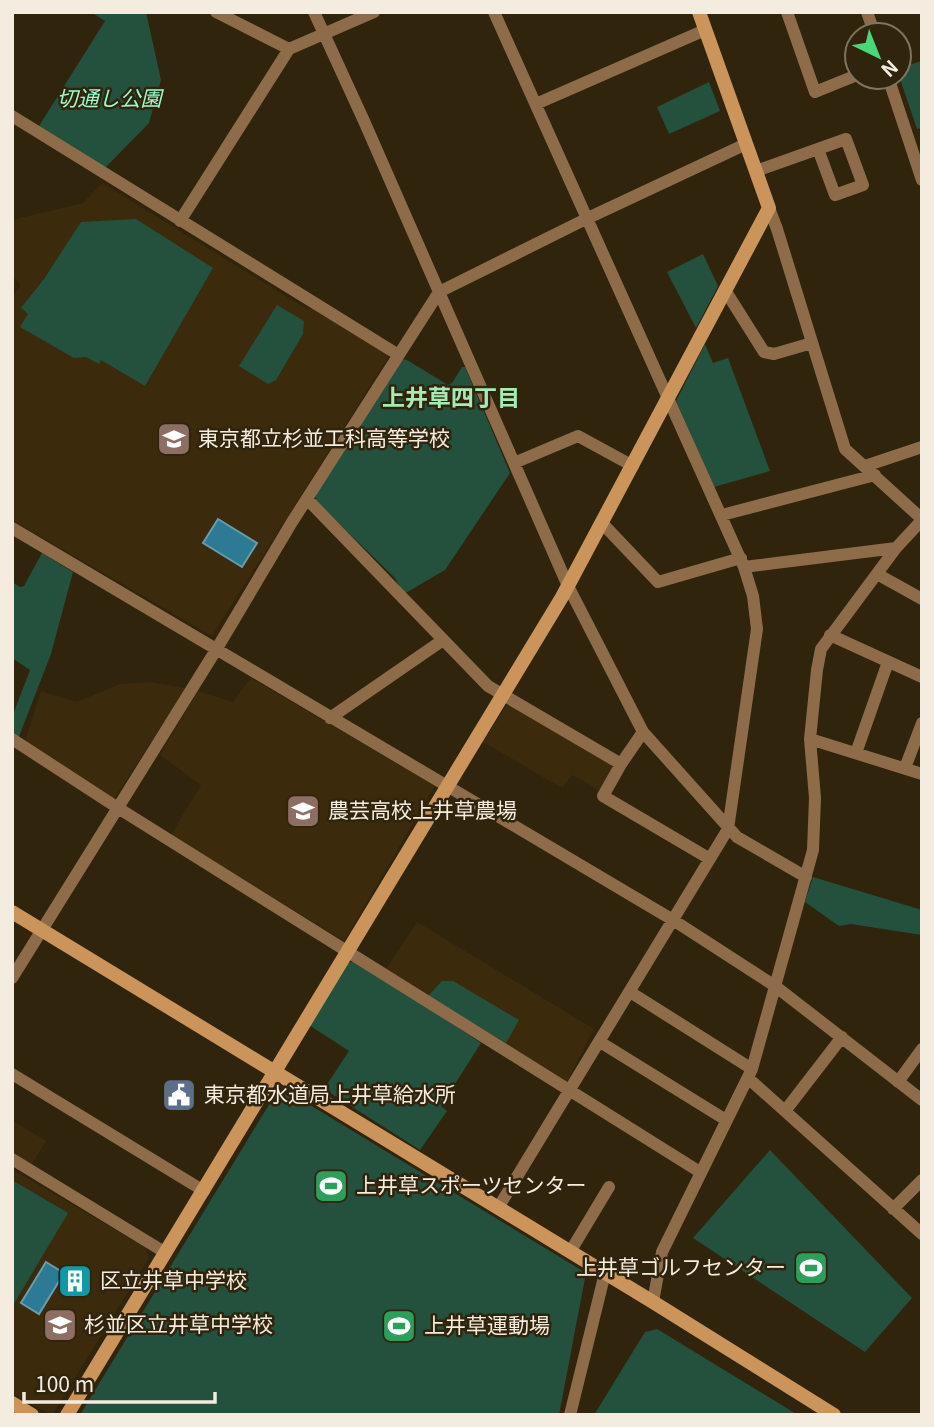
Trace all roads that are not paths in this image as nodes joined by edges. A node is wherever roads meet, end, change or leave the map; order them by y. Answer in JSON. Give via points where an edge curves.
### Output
{"nodes":[{"id":1,"x":216,"y":12,"type":"edge"},
{"id":2,"x":314,"y":12,"type":"edge"},
{"id":3,"x":374,"y":12,"type":"edge"},
{"id":4,"x":494,"y":12,"type":"edge"},
{"id":5,"x":699,"y":12,"type":"edge"},
{"id":6,"x":787,"y":12,"type":"edge"},
{"id":7,"x":705,"y":30,"type":"junction"},
{"id":8,"x":325,"y":33,"type":"junction"},
{"id":9,"x":289,"y":49,"type":"junction"},
{"id":10,"x":843,"y":81,"type":"edge"},
{"id":11,"x":894,"y":91,"type":"edge"},
{"id":12,"x":536,"y":104,"type":"junction"},
{"id":13,"x":12,"y":116,"type":"edge"},
{"id":14,"x":916,"y":141,"type":"edge"},
{"id":15,"x":746,"y":144,"type":"junction"},
{"id":16,"x":818,"y":149,"type":"junction"},
{"id":17,"x":756,"y":171,"type":"junction"},
{"id":18,"x":922,"y":180,"type":"edge"},
{"id":19,"x":769,"y":208,"type":"junction"},
{"id":20,"x":588,"y":218,"type":"junction"},
{"id":21,"x":180,"y":221,"type":"junction"},
{"id":22,"x":724,"y":290,"type":"junction"},
{"id":23,"x":439,"y":292,"type":"junction"},
{"id":24,"x":812,"y":343,"type":"junction"},
{"id":25,"x":397,"y":354,"type":"junction"},
{"id":26,"x":668,"y":396,"type":"junction"},
{"id":27,"x":922,"y":447,"type":"edge"},
{"id":28,"x":514,"y":463,"type":"junction"},
{"id":29,"x":633,"y":466,"type":"junction"},
{"id":30,"x":870,"y":471,"type":"junction"},
{"id":31,"x":307,"y":499,"type":"junction"},
{"id":32,"x":722,"y":515,"type":"junction"},
{"id":33,"x":922,"y":520,"type":"edge"},
{"id":34,"x":602,"y":523,"type":"junction"},
{"id":35,"x":12,"y":528,"type":"edge"},
{"id":36,"x":896,"y":548,"type":"junction"},
{"id":37,"x":742,"y":563,"type":"junction"},
{"id":38,"x":877,"y":573,"type":"junction"},
{"id":39,"x":568,"y":586,"type":"junction"},
{"id":40,"x":922,"y":599,"type":"edge"},
{"id":41,"x":830,"y":635,"type":"junction"},
{"id":42,"x":443,"y":640,"type":"junction"},
{"id":43,"x":216,"y":650,"type":"junction"},
{"id":44,"x":888,"y":662,"type":"junction"},
{"id":45,"x":922,"y":677,"type":"edge"},
{"id":46,"x":501,"y":695,"type":"junction"},
{"id":47,"x":330,"y":718,"type":"junction"},
{"id":48,"x":922,"y":723,"type":"edge"},
{"id":49,"x":643,"y":732,"type":"junction"},
{"id":50,"x":12,"y":739,"type":"edge"},
{"id":51,"x":810,"y":739,"type":"junction"},
{"id":52,"x":856,"y":753,"type":"junction"},
{"id":53,"x":621,"y":764,"type":"junction"},
{"id":54,"x":905,"y":768,"type":"junction"},
{"id":55,"x":922,"y":774,"type":"edge"},
{"id":56,"x":447,"y":786,"type":"junction"},
{"id":57,"x":118,"y":808,"type":"junction"},
{"id":58,"x":728,"y":829,"type":"junction"},
{"id":59,"x":710,"y":859,"type":"junction"},
{"id":60,"x":806,"y":877,"type":"junction"},
{"id":61,"x":12,"y":912,"type":"edge"},
{"id":62,"x":674,"y":920,"type":"junction"},
{"id":63,"x":42,"y":929,"type":"junction"},
{"id":64,"x":347,"y":950,"type":"junction"},
{"id":65,"x":12,"y":978,"type":"edge"},
{"id":66,"x":775,"y":986,"type":"junction"},
{"id":67,"x":630,"y":992,"type":"junction"},
{"id":68,"x":842,"y":1037,"type":"junction"},
{"id":69,"x":600,"y":1042,"type":"junction"},
{"id":70,"x":922,"y":1049,"type":"edge"},
{"id":71,"x":274,"y":1072,"type":"junction"},
{"id":72,"x":750,"y":1073,"type":"junction"},
{"id":73,"x":12,"y":1074,"type":"edge"},
{"id":74,"x":898,"y":1082,"type":"junction"},
{"id":75,"x":570,"y":1090,"type":"junction"},
{"id":76,"x":922,"y":1100,"type":"edge"},
{"id":77,"x":785,"y":1111,"type":"junction"},
{"id":78,"x":726,"y":1120,"type":"junction"},
{"id":79,"x":12,"y":1159,"type":"edge"},
{"id":80,"x":700,"y":1171,"type":"junction"},
{"id":81,"x":922,"y":1180,"type":"edge"},
{"id":82,"x":609,"y":1186,"type":"dead end"},
{"id":83,"x":204,"y":1191,"type":"junction"},
{"id":84,"x":498,"y":1208,"type":"junction"},
{"id":85,"x":893,"y":1209,"type":"junction"},
{"id":86,"x":922,"y":1234,"type":"edge"},
{"id":87,"x":570,"y":1252,"type":"junction"},
{"id":88,"x":166,"y":1253,"type":"junction"},
{"id":89,"x":605,"y":1273,"type":"junction"},
{"id":90,"x":653,"y":1302,"type":"junction"},
{"id":91,"x":12,"y":1403,"type":"edge"},
{"id":92,"x":32,"y":1415,"type":"edge"},
{"id":93,"x":67,"y":1415,"type":"edge"},
{"id":94,"x":570,"y":1415,"type":"edge"},
{"id":95,"x":834,"y":1415,"type":"edge"}],
"edges":[{"from":1,"to":9,"type":"street"},
{"from":2,"to":8,"type":"street"},
{"from":3,"to":8,"type":"street"},
{"from":4,"to":12,"type":"street"},
{"from":5,"to":7,"type":"street"},
{"from":6,"to":10,"type":"street","via":[[815,92]]},
{"from":7,"to":12,"type":"street"},
{"from":7,"to":15,"type":"street"},
{"from":8,"to":9,"type":"street"},
{"from":8,"to":23,"type":"street"},
{"from":9,"to":21,"type":"street"},
{"from":11,"to":14,"type":"street"},
{"from":12,"to":20,"type":"street"},
{"from":13,"to":21,"type":"street"},
{"from":14,"to":18,"type":"street"},
{"from":15,"to":17,"type":"street"},
{"from":15,"to":20,"type":"street"},
{"from":16,"to":16,"type":"street","via":[[835,195],[863,185],[846,139]]},
{"from":16,"to":17,"type":"street"},
{"from":17,"to":19,"type":"street"},
{"from":19,"to":22,"type":"street"},
{"from":19,"to":24,"type":"street"},
{"from":20,"to":23,"type":"street"},
{"from":20,"to":26,"type":"street"},
{"from":21,"to":25,"type":"street"},
{"from":22,"to":24,"type":"street","via":[[764,352],[775,354]]},
{"from":22,"to":26,"type":"street"},
{"from":23,"to":25,"type":"street"},
{"from":23,"to":28,"type":"street"},
{"from":24,"to":30,"type":"street","via":[[845,449]]},
{"from":25,"to":31,"type":"street"},
{"from":26,"to":29,"type":"street"},
{"from":26,"to":32,"type":"street"},
{"from":27,"to":30,"type":"street"},
{"from":28,"to":29,"type":"street","via":[[578,436]]},
{"from":28,"to":39,"type":"street"},
{"from":29,"to":34,"type":"street"},
{"from":30,"to":32,"type":"street"},
{"from":30,"to":33,"type":"street"},
{"from":31,"to":42,"type":"street"},
{"from":31,"to":43,"type":"street"},
{"from":32,"to":37,"type":"street"},
{"from":33,"to":36,"type":"street"},
{"from":34,"to":37,"type":"street","via":[[658,582]]},
{"from":34,"to":39,"type":"street"},
{"from":35,"to":43,"type":"street"},
{"from":36,"to":37,"type":"street"},
{"from":36,"to":38,"type":"street"},
{"from":37,"to":58,"type":"street","via":[[757,629]]},
{"from":38,"to":40,"type":"street"},
{"from":38,"to":41,"type":"street"},
{"from":39,"to":46,"type":"street"},
{"from":39,"to":49,"type":"street"},
{"from":41,"to":44,"type":"street"},
{"from":41,"to":51,"type":"street","via":[[821,649]]},
{"from":42,"to":46,"type":"street"},
{"from":42,"to":47,"type":"street"},
{"from":43,"to":47,"type":"street"},
{"from":43,"to":57,"type":"street"},
{"from":44,"to":45,"type":"street"},
{"from":44,"to":52,"type":"street"},
{"from":46,"to":53,"type":"street"},
{"from":46,"to":56,"type":"street"},
{"from":47,"to":56,"type":"street"},
{"from":48,"to":54,"type":"street"},
{"from":49,"to":53,"type":"street"},
{"from":49,"to":58,"type":"street"},
{"from":50,"to":57,"type":"street"},
{"from":51,"to":52,"type":"street"},
{"from":51,"to":60,"type":"street","via":[[816,798],[813,850]]},
{"from":52,"to":54,"type":"street"},
{"from":53,"to":59,"type":"street","via":[[603,796]]},
{"from":54,"to":55,"type":"street"},
{"from":56,"to":62,"type":"street"},
{"from":56,"to":64,"type":"street"},
{"from":57,"to":63,"type":"street"},
{"from":57,"to":64,"type":"street"},
{"from":58,"to":59,"type":"street"},
{"from":58,"to":60,"type":"street"},
{"from":59,"to":62,"type":"street"},
{"from":60,"to":66,"type":"street"},
{"from":61,"to":63,"type":"street"},
{"from":62,"to":66,"type":"street"},
{"from":62,"to":67,"type":"street"},
{"from":63,"to":65,"type":"street"},
{"from":63,"to":71,"type":"street"},
{"from":64,"to":71,"type":"street"},
{"from":64,"to":75,"type":"street"},
{"from":66,"to":68,"type":"street"},
{"from":66,"to":72,"type":"street"},
{"from":67,"to":69,"type":"street"},
{"from":67,"to":72,"type":"street"},
{"from":68,"to":74,"type":"street"},
{"from":68,"to":77,"type":"street"},
{"from":69,"to":75,"type":"street"},
{"from":69,"to":78,"type":"street"},
{"from":70,"to":74,"type":"street"},
{"from":71,"to":83,"type":"street"},
{"from":71,"to":84,"type":"street"},
{"from":72,"to":77,"type":"street"},
{"from":72,"to":78,"type":"street"},
{"from":73,"to":83,"type":"street"},
{"from":74,"to":76,"type":"street"},
{"from":75,"to":80,"type":"street"},
{"from":75,"to":84,"type":"street"},
{"from":77,"to":85,"type":"street"},
{"from":78,"to":80,"type":"street"},
{"from":79,"to":88,"type":"street"},
{"from":80,"to":90,"type":"street","via":[[662,1252]]},
{"from":81,"to":85,"type":"street"},
{"from":82,"to":87,"type":"street"},
{"from":83,"to":88,"type":"street"},
{"from":84,"to":87,"type":"street"},
{"from":85,"to":86,"type":"street"},
{"from":87,"to":89,"type":"street"},
{"from":88,"to":93,"type":"street"},
{"from":89,"to":90,"type":"street"},
{"from":89,"to":94,"type":"street"},
{"from":90,"to":95,"type":"street"},
{"from":91,"to":92,"type":"street"}]}
